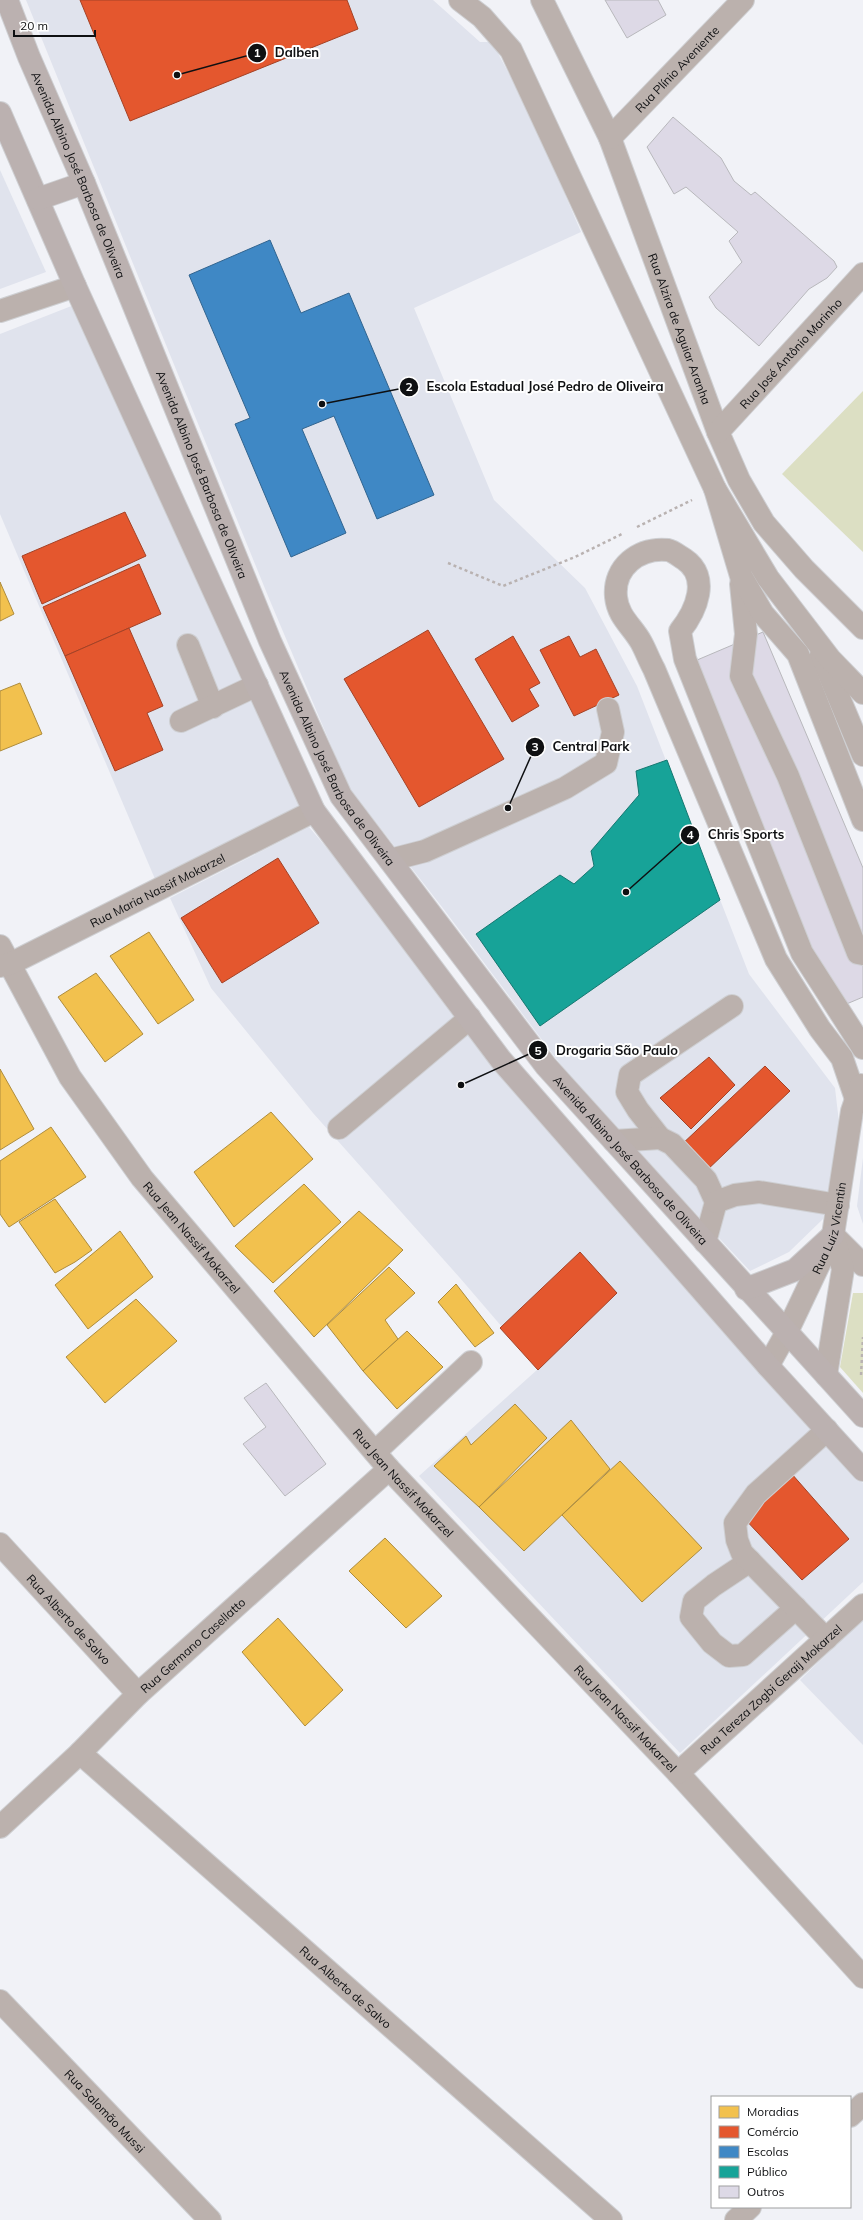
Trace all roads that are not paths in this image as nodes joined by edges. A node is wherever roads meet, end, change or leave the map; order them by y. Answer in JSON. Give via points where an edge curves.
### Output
{"nodes":[{"id":1,"x":7,"y":0,"type":"edge"},
{"id":2,"x":460,"y":0,"type":"edge"},
{"id":3,"x":542,"y":0,"type":"edge"},
{"id":4,"x":743,"y":0,"type":"edge"},
{"id":5,"x":485,"y":9,"type":"edge"},
{"id":6,"x":0,"y":113,"type":"edge"},
{"id":7,"x":610,"y":138,"type":"junction"},
{"id":8,"x":84,"y":183,"type":"junction"},
{"id":9,"x":38,"y":199,"type":"junction"},
{"id":10,"x":863,"y":274,"type":"edge"},
{"id":11,"x":75,"y":286,"type":"junction"},
{"id":12,"x":0,"y":312,"type":"edge"},
{"id":13,"x":718,"y":432,"type":"junction"},
{"id":14,"x":715,"y":489,"type":"junction"},
{"id":15,"x":741,"y":576,"type":"junction"},
{"id":16,"x":863,"y":628,"type":"edge"},
{"id":17,"x":813,"y":636,"type":"junction"},
{"id":18,"x":188,"y":645,"type":"dead end"},
{"id":19,"x":257,"y":685,"type":"junction"},
{"id":20,"x":863,"y":692,"type":"edge"},
{"id":21,"x":213,"y":707,"type":"junction"},
{"id":22,"x":608,"y":709,"type":"dead end"},
{"id":23,"x":181,"y":721,"type":"dead end"},
{"id":24,"x":863,"y":755,"type":"edge"},
{"id":25,"x":314,"y":811,"type":"junction"},
{"id":26,"x":863,"y":820,"type":"edge"},
{"id":27,"x":390,"y":860,"type":"junction"},
{"id":28,"x":863,"y":954,"type":"edge"},
{"id":29,"x":3,"y":959,"type":"edge"},
{"id":30,"x":732,"y":1006,"type":"dead end"},
{"id":31,"x":470,"y":1018,"type":"junction"},
{"id":32,"x":863,"y":1048,"type":"edge"},
{"id":33,"x":860,"y":1090,"type":"edge"},
{"id":34,"x":339,"y":1128,"type":"dead end"},
{"id":35,"x":660,"y":1138,"type":"junction"},
{"id":36,"x":614,"y":1141,"type":"junction"},
{"id":37,"x":716,"y":1202,"type":"junction"},
{"id":38,"x":838,"y":1205,"type":"junction"},
{"id":39,"x":833,"y":1235,"type":"junction"},
{"id":40,"x":705,"y":1242,"type":"junction"},
{"id":41,"x":863,"y":1265,"type":"edge"},
{"id":42,"x":746,"y":1289,"type":"junction"},
{"id":43,"x":788,"y":1332,"type":"junction"},
{"id":44,"x":471,"y":1362,"type":"dead end"},
{"id":45,"x":768,"y":1366,"type":"junction"},
{"id":46,"x":826,"y":1375,"type":"junction"},
{"id":47,"x":863,"y":1416,"type":"edge"},
{"id":48,"x":827,"y":1430,"type":"junction"},
{"id":49,"x":375,"y":1452,"type":"junction"},
{"id":50,"x":389,"y":1468,"type":"junction"},
{"id":51,"x":863,"y":1470,"type":"edge"},
{"id":52,"x":0,"y":1544,"type":"edge"},
{"id":53,"x":750,"y":1561,"type":"junction"},
{"id":54,"x":863,"y":1606,"type":"edge"},
{"id":55,"x":796,"y":1608,"type":"junction"},
{"id":56,"x":826,"y":1639,"type":"junction"},
{"id":57,"x":138,"y":1694,"type":"junction"},
{"id":58,"x":80,"y":1752,"type":"junction"},
{"id":59,"x":678,"y":1773,"type":"junction"},
{"id":60,"x":0,"y":1827,"type":"edge"},
{"id":61,"x":863,"y":1977,"type":"edge"},
{"id":62,"x":0,"y":2001,"type":"edge"},
{"id":63,"x":863,"y":2104,"type":"edge"},
{"id":64,"x":851,"y":2115,"type":"edge"},
{"id":65,"x":749,"y":2208,"type":"edge"},
{"id":66,"x":210,"y":2220,"type":"edge"},
{"id":67,"x":612,"y":2220,"type":"edge"},
{"id":68,"x":736,"y":2220,"type":"edge"}],
"edges":[{"from":1,"to":8,"type":"main road","name":"Avenida Albino José Barbosa de Oliveira"},
{"from":2,"to":5,"type":"street"},
{"from":3,"to":7,"type":"street","name":"Rua Alzira de Aguiar Aranha"},
{"from":4,"to":7,"type":"street","name":"Rua Plínio Aveniente"},
{"from":5,"to":14,"type":"street","via":[[511,50]]},
{"from":6,"to":9,"type":"main road"},
{"from":7,"to":13,"type":"street","name":"Rua Alzira de Aguiar Aranha"},
{"from":8,"to":9,"type":"main road"},
{"from":8,"to":27,"type":"main road","name":"Avenida Albino José Barbosa de Oliveira","via":[[270,641],[341,796]]},
{"from":9,"to":11,"type":"main road"},
{"from":10,"to":13,"type":"street","name":"Rua José Antônio Marinho"},
{"from":11,"to":12,"type":"street"},
{"from":11,"to":19,"type":"main road"},
{"from":13,"to":16,"type":"street","name":"Rua Alzira de Aguiar Aranha","via":[[739,480],[764,523],[804,569]]},
{"from":14,"to":15,"type":"street"},
{"from":14,"to":17,"type":"street","via":[[768,578]]},
{"from":15,"to":26,"type":"street","via":[[763,614],[798,654]]},
{"from":15,"to":28,"type":"street","via":[[746,634],[741,676],[788,776],[858,953]]},
{"from":17,"to":20,"type":"street","via":[[830,659]]},
{"from":17,"to":24,"type":"street"},
{"from":18,"to":21,"type":"street"},
{"from":19,"to":21,"type":"street"},
{"from":19,"to":25,"type":"main road"},
{"from":21,"to":23,"type":"street"},
{"from":22,"to":27,"type":"street","via":[[613,732],[606,762],[565,788],[425,851]]},
{"from":25,"to":29,"type":"street","name":"Rua Maria Nassif Mokarzel"},
{"from":25,"to":31,"type":"main road"},
{"from":27,"to":36,"type":"main road","name":"Avenida Albino José Barbosa de Oliveira","via":[[546,1066]]},
{"from":29,"to":49,"type":"street","name":"Rua Jean Nassif Mokarzel","via":[[70,1077],[142,1178]]},
{"from":30,"to":35,"type":"street","via":[[630,1076],[627,1092]]},
{"from":31,"to":34,"type":"street"},
{"from":31,"to":45,"type":"main road","via":[[501,1060]]},
{"from":32,"to":33,"type":"street","via":[[802,953],[685,659],[680,631],[692,615],[699,596],[698,576],[688,562],[670,550],[648,550],[629,560],[617,579],[616,598],[622,618],[640,641],[654,670],[776,959],[820,1029],[842,1058]]},
{"from":33,"to":38,"type":"street","name":"Rua Luiz Vicentin","via":[[852,1111]]},
{"from":35,"to":36,"type":"street"},
{"from":35,"to":37,"type":"street","via":[[672,1144],[706,1180]]},
{"from":36,"to":40,"type":"main road","name":"Avenida Albino José Barbosa de Oliveira"},
{"from":37,"to":38,"type":"street","via":[[735,1195],[759,1192]]},
{"from":37,"to":40,"type":"street"},
{"from":38,"to":39,"type":"street","name":"Rua Luiz Vicentin"},
{"from":39,"to":41,"type":"street"},
{"from":39,"to":42,"type":"main road","via":[[795,1270]]},
{"from":39,"to":43,"type":"street","name":"Rua Luiz Vicentin"},
{"from":39,"to":46,"type":"street","via":[[843,1269]]},
{"from":40,"to":42,"type":"main road","name":"Avenida Albino José Barbosa de Oliveira"},
{"from":42,"to":43,"type":"main road","name":"Avenida Albino José Barbosa de Oliveira"},
{"from":43,"to":45,"type":"street","name":"Rua Luiz Vicentin"},
{"from":43,"to":46,"type":"main road","name":"Avenida Albino José Barbosa de Oliveira"},
{"from":44,"to":49,"type":"street"},
{"from":45,"to":48,"type":"main road"},
{"from":46,"to":47,"type":"main road","name":"Avenida Albino José Barbosa de Oliveira"},
{"from":48,"to":51,"type":"main road"},
{"from":48,"to":53,"type":"street","via":[[756,1494],[735,1523],[736,1540],[742,1553]]},
{"from":49,"to":50,"type":"street","name":"Rua Jean Nassif Mokarzel"},
{"from":50,"to":57,"type":"street","name":"Rua Germano Casellatto"},
{"from":50,"to":59,"type":"street","name":"Rua Jean Nassif Mokarzel"},
{"from":52,"to":57,"type":"street","name":"Rua Alberto de Salvo"},
{"from":53,"to":55,"type":"street"},
{"from":53,"to":55,"type":"street","via":[[694,1601],[691,1617],[712,1643],[729,1656],[743,1655]]},
{"from":54,"to":56,"type":"street","name":"Rua Tereza Zogbi Geraij Mokarzel"},
{"from":55,"to":56,"type":"street"},
{"from":56,"to":59,"type":"street","name":"Rua Tereza Zogbi Geraij Mokarzel"},
{"from":57,"to":58,"type":"street","name":"Rua Germano Casellatto"},
{"from":58,"to":60,"type":"street","name":"Rua Germano Casellatto"},
{"from":58,"to":67,"type":"street","name":"Rua Alberto de Salvo"},
{"from":59,"to":61,"type":"street","name":"Rua Jean Nassif Mokarzel"},
{"from":62,"to":66,"type":"street","name":"Rua Salomão Mussi"},
{"from":63,"to":64,"type":"street"},
{"from":65,"to":68,"type":"street"}]}
